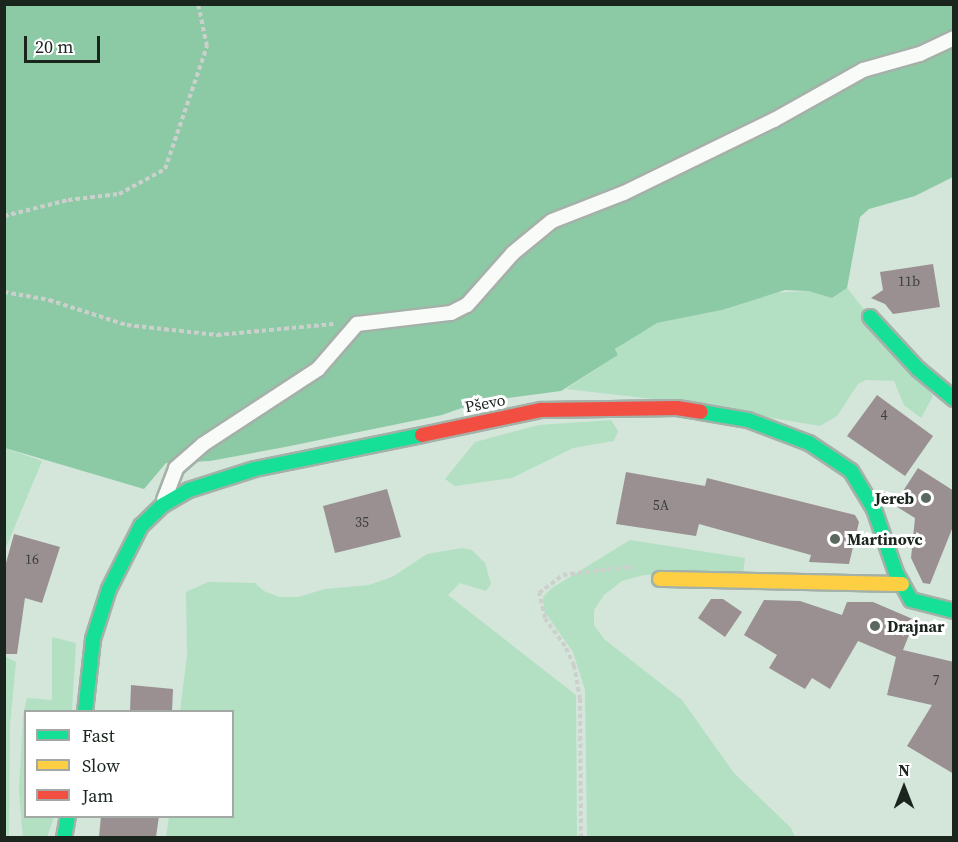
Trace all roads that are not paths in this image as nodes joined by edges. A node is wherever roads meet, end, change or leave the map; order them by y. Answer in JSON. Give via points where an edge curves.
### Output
{"nodes":[{"id":1,"x":954,"y":38,"type":"edge"},
{"id":2,"x":870,"y":317,"type":"dead end"},
{"id":3,"x":954,"y":399,"type":"edge"},
{"id":4,"x":163,"y":505,"type":"junction"},
{"id":5,"x":660,"y":579,"type":"road end"},
{"id":6,"x":902,"y":584,"type":"junction"},
{"id":7,"x":954,"y":611,"type":"edge"},
{"id":8,"x":85,"y":710,"type":"edge"},
{"id":9,"x":68,"y":818,"type":"edge"},
{"id":10,"x":64,"y":837,"type":"edge"}],
"edges":[{"from":1,"to":4,"type":"lane","via":[[920,54],[862,70],[774,120],[624,193],[552,221],[513,253],[467,305],[451,313],[357,324],[318,369],[202,446],[176,468]]},
{"from":2,"to":3,"type":"street","via":[[918,369]]},
{"from":4,"to":6,"type":"street","name":"Pševo","via":[[189,490],[255,469],[541,410],[677,408],[748,420],[809,443],[851,471],[874,509]]},
{"from":4,"to":8,"type":"street","name":"Pševo","via":[[141,526],[109,589],[93,639]]},
{"from":5,"to":6,"type":"street"},
{"from":6,"to":7,"type":"street","name":"Pševo","via":[[910,600]]},
{"from":9,"to":10,"type":"street"}]}
